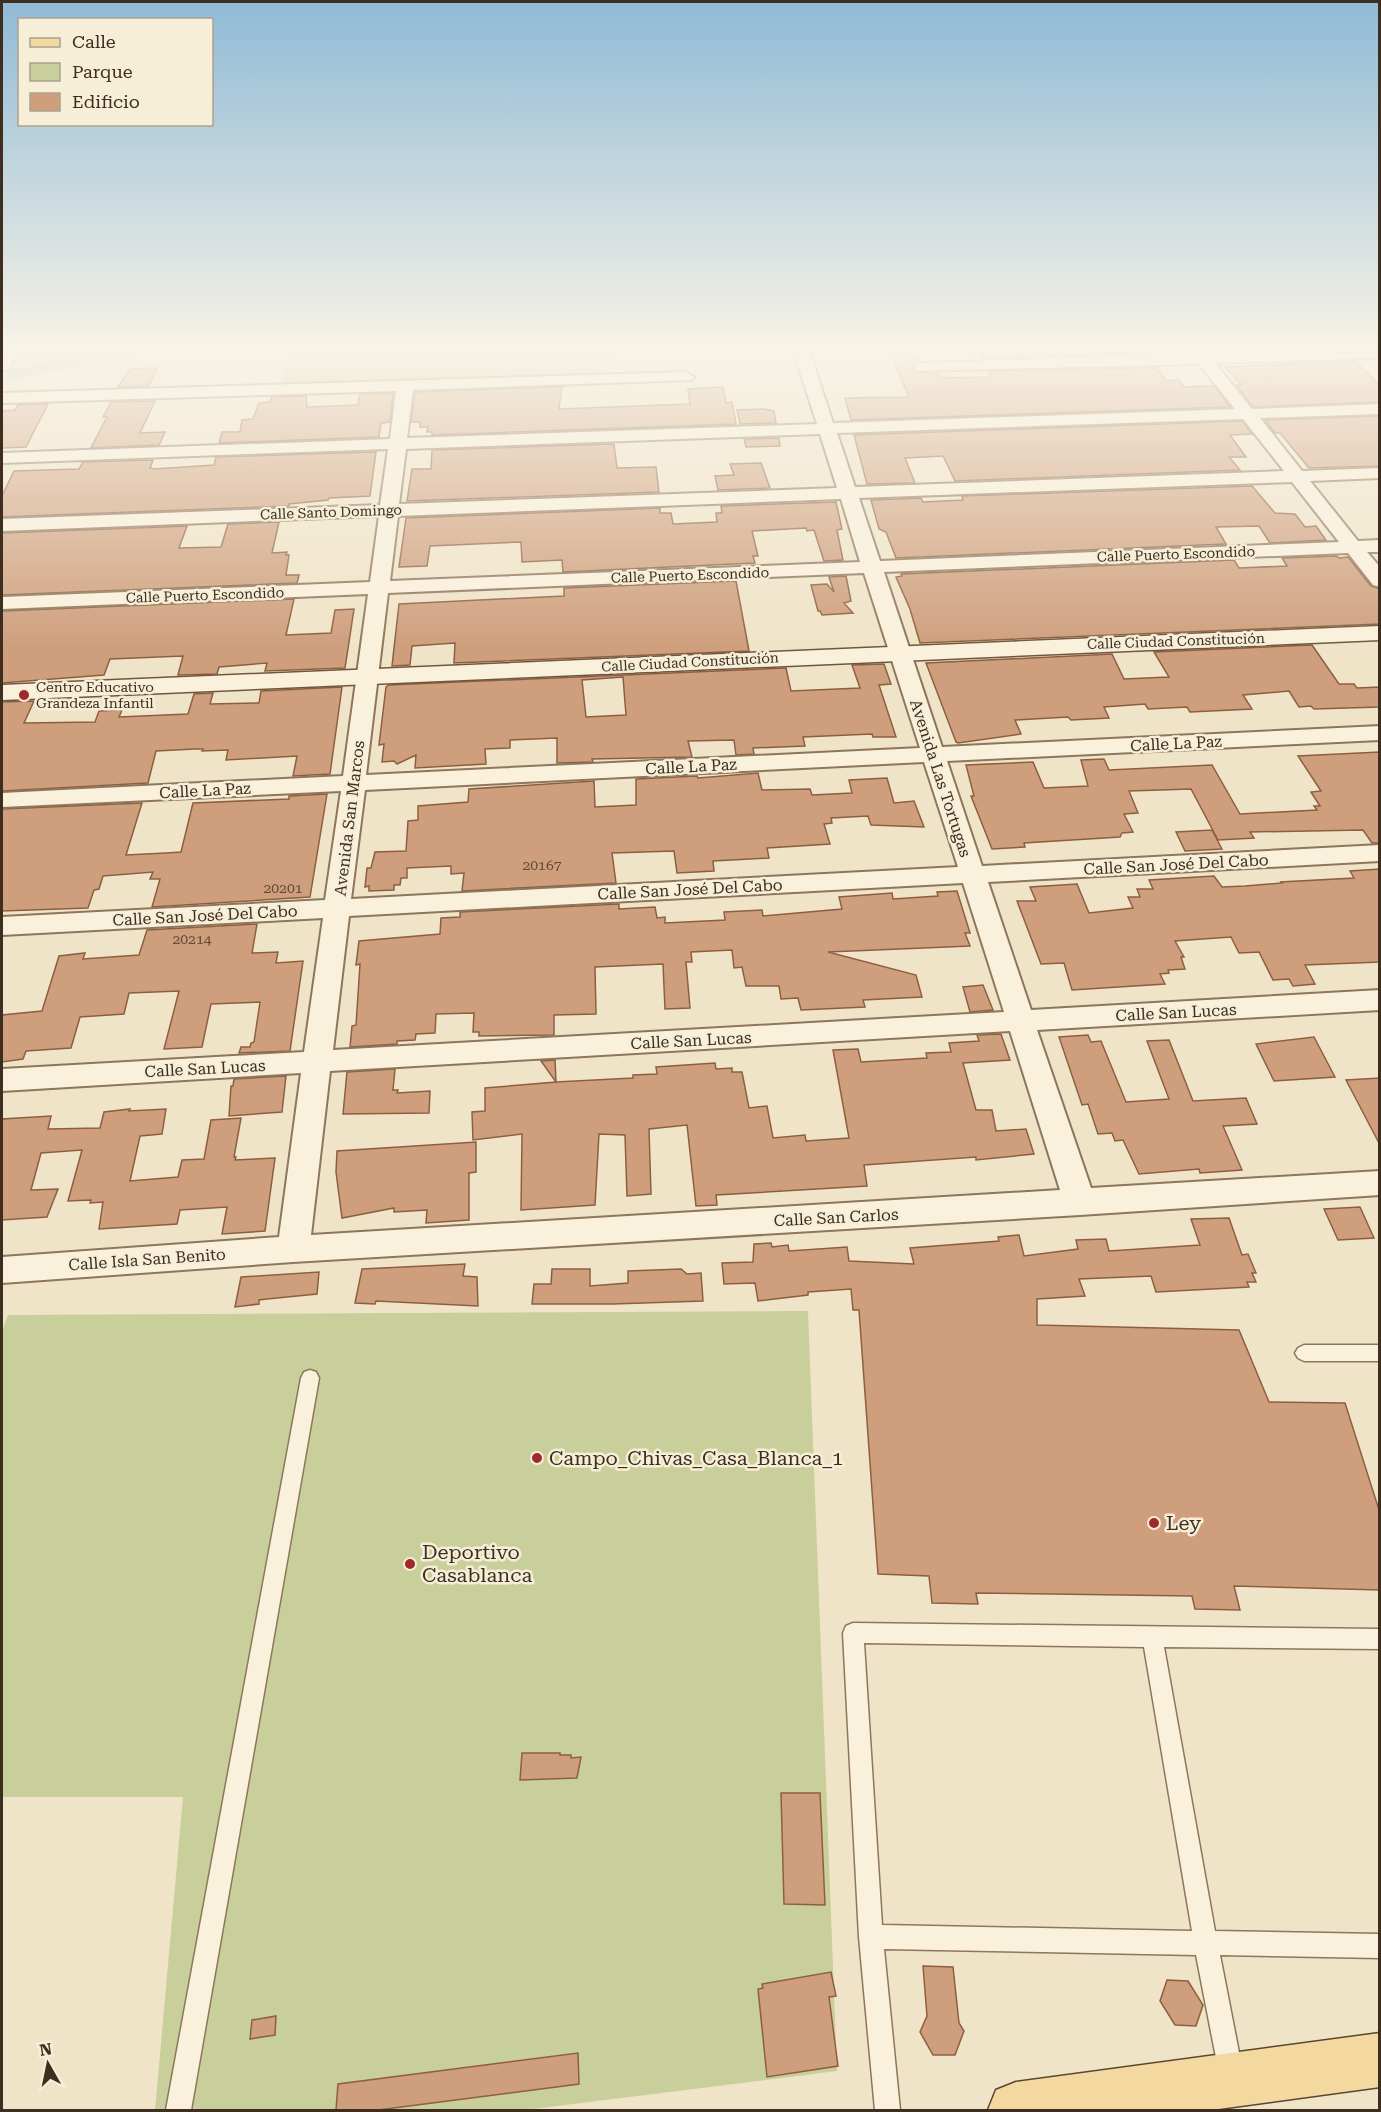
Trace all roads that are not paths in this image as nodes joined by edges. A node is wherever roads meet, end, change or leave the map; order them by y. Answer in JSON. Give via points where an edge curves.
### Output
{"nodes":[{"id":1,"x":184,"y":452,"type":"edge"},
{"id":2,"x":397,"y":452,"type":"edge"},
{"id":3,"x":835,"y":452,"type":"edge"},
{"id":4,"x":1277,"y":452,"type":"edge"},
{"id":5,"x":2,"y":458,"type":"edge"},
{"id":6,"x":1380,"y":473,"type":"edge"},
{"id":7,"x":1296,"y":476,"type":"junction"},
{"id":8,"x":848,"y":493,"type":"junction"},
{"id":9,"x":389,"y":510,"type":"junction"},
{"id":10,"x":2,"y":525,"type":"edge"},
{"id":11,"x":1380,"y":546,"type":"edge"},
{"id":12,"x":1353,"y":547,"type":"junction"},
{"id":13,"x":872,"y":567,"type":"junction"},
{"id":14,"x":1380,"y":581,"type":"edge"},
{"id":15,"x":379,"y":588,"type":"junction"},
{"id":16,"x":2,"y":603,"type":"edge"},
{"id":17,"x":1380,"y":633,"type":"edge"},
{"id":18,"x":900,"y":653,"type":"junction"},
{"id":19,"x":367,"y":677,"type":"junction"},
{"id":20,"x":2,"y":693,"type":"edge"},
{"id":21,"x":1380,"y":733,"type":"edge"},
{"id":22,"x":934,"y":754,"type":"junction"},
{"id":23,"x":354,"y":783,"type":"junction"},
{"id":24,"x":2,"y":800,"type":"edge"},
{"id":25,"x":1380,"y":853,"type":"edge"},
{"id":26,"x":973,"y":874,"type":"junction"},
{"id":27,"x":338,"y":908,"type":"junction"},
{"id":28,"x":2,"y":926,"type":"edge"},
{"id":29,"x":1380,"y":1000,"type":"edge"},
{"id":30,"x":1021,"y":1021,"type":"junction"},
{"id":31,"x":317,"y":1062,"type":"junction"},
{"id":32,"x":2,"y":1080,"type":"edge"},
{"id":33,"x":1380,"y":1183,"type":"edge"},
{"id":34,"x":1080,"y":1203,"type":"junction"},
{"id":35,"x":293,"y":1249,"type":"junction"},
{"id":36,"x":2,"y":1270,"type":"edge"},
{"id":37,"x":1304,"y":1353,"type":"dead end"},
{"id":38,"x":1380,"y":1353,"type":"edge"},
{"id":39,"x":310,"y":1378,"type":"dead end"},
{"id":40,"x":1152,"y":1636,"type":"junction"},
{"id":41,"x":1380,"y":1639,"type":"edge"},
{"id":42,"x":871,"y":1938,"type":"junction"},
{"id":43,"x":1206,"y":1944,"type":"junction"},
{"id":44,"x":1380,"y":1946,"type":"edge"},
{"id":45,"x":1380,"y":2060,"type":"edge"},
{"id":46,"x":1233,"y":2081,"type":"junction"},
{"id":47,"x":178,"y":2110,"type":"edge"},
{"id":48,"x":887,"y":2110,"type":"edge"},
{"id":49,"x":1016,"y":2110,"type":"edge"}],
"edges":[{"from":1,"to":5,"type":"street"},
{"from":2,"to":9,"type":"street","name":"Avenida San Marcos"},
{"from":3,"to":8,"type":"street","name":"Avenida Las Tortugas"},
{"from":4,"to":7,"type":"street"},
{"from":6,"to":7,"type":"street","name":"Calle Santo Domingo"},
{"from":7,"to":8,"type":"street","name":"Calle Santo Domingo"},
{"from":7,"to":12,"type":"street"},
{"from":8,"to":9,"type":"street","name":"Calle Santo Domingo"},
{"from":8,"to":13,"type":"street","name":"Avenida Las Tortugas"},
{"from":9,"to":10,"type":"street","name":"Calle Santo Domingo"},
{"from":9,"to":15,"type":"street","name":"Avenida San Marcos"},
{"from":11,"to":12,"type":"street","name":"Calle Puerto Escondido"},
{"from":12,"to":13,"type":"street","name":"Calle Puerto Escondido"},
{"from":12,"to":14,"type":"street"},
{"from":13,"to":15,"type":"street","name":"Calle Puerto Escondido"},
{"from":13,"to":18,"type":"street","name":"Avenida Las Tortugas"},
{"from":15,"to":16,"type":"street","name":"Calle Puerto Escondido"},
{"from":15,"to":19,"type":"street","name":"Avenida San Marcos"},
{"from":17,"to":18,"type":"street","name":"Calle Ciudad Constitución"},
{"from":18,"to":19,"type":"street","name":"Calle Ciudad Constitución"},
{"from":18,"to":22,"type":"street","name":"Avenida Las Tortugas"},
{"from":19,"to":20,"type":"street","name":"Calle Ciudad Constitución"},
{"from":19,"to":23,"type":"street","name":"Avenida San Marcos"},
{"from":21,"to":22,"type":"street","name":"Calle La Paz"},
{"from":22,"to":23,"type":"street","name":"Calle La Paz"},
{"from":22,"to":26,"type":"street","name":"Avenida Las Tortugas"},
{"from":23,"to":24,"type":"street","name":"Calle La Paz"},
{"from":23,"to":27,"type":"street","name":"Avenida San Marcos"},
{"from":25,"to":26,"type":"street","name":"Calle San José Del Cabo"},
{"from":26,"to":27,"type":"street","name":"Calle San José Del Cabo"},
{"from":26,"to":30,"type":"street","name":"Avenida Las Tortugas"},
{"from":27,"to":28,"type":"street","name":"Calle San José Del Cabo"},
{"from":27,"to":31,"type":"street","name":"Avenida San Marcos"},
{"from":29,"to":30,"type":"street","name":"Calle San Lucas"},
{"from":30,"to":31,"type":"street","name":"Calle San Lucas"},
{"from":30,"to":34,"type":"street","name":"Avenida Las Tortugas"},
{"from":31,"to":32,"type":"street","name":"Calle San Lucas"},
{"from":31,"to":35,"type":"street","name":"Avenida San Marcos"},
{"from":33,"to":34,"type":"street","name":"Calle San Carlos"},
{"from":34,"to":35,"type":"street","name":"Calle San Carlos"},
{"from":35,"to":36,"type":"street","name":"Calle Isla San Benito"},
{"from":37,"to":38,"type":"lane"},
{"from":39,"to":47,"type":"lane"},
{"from":40,"to":41,"type":"lane"},
{"from":40,"to":42,"type":"lane","via":[[853,1633]]},
{"from":40,"to":43,"type":"lane"},
{"from":42,"to":43,"type":"lane"},
{"from":42,"to":48,"type":"lane"},
{"from":43,"to":44,"type":"lane"},
{"from":43,"to":46,"type":"lane"},
{"from":45,"to":46,"type":"main road"},
{"from":46,"to":49,"type":"main road"}]}
